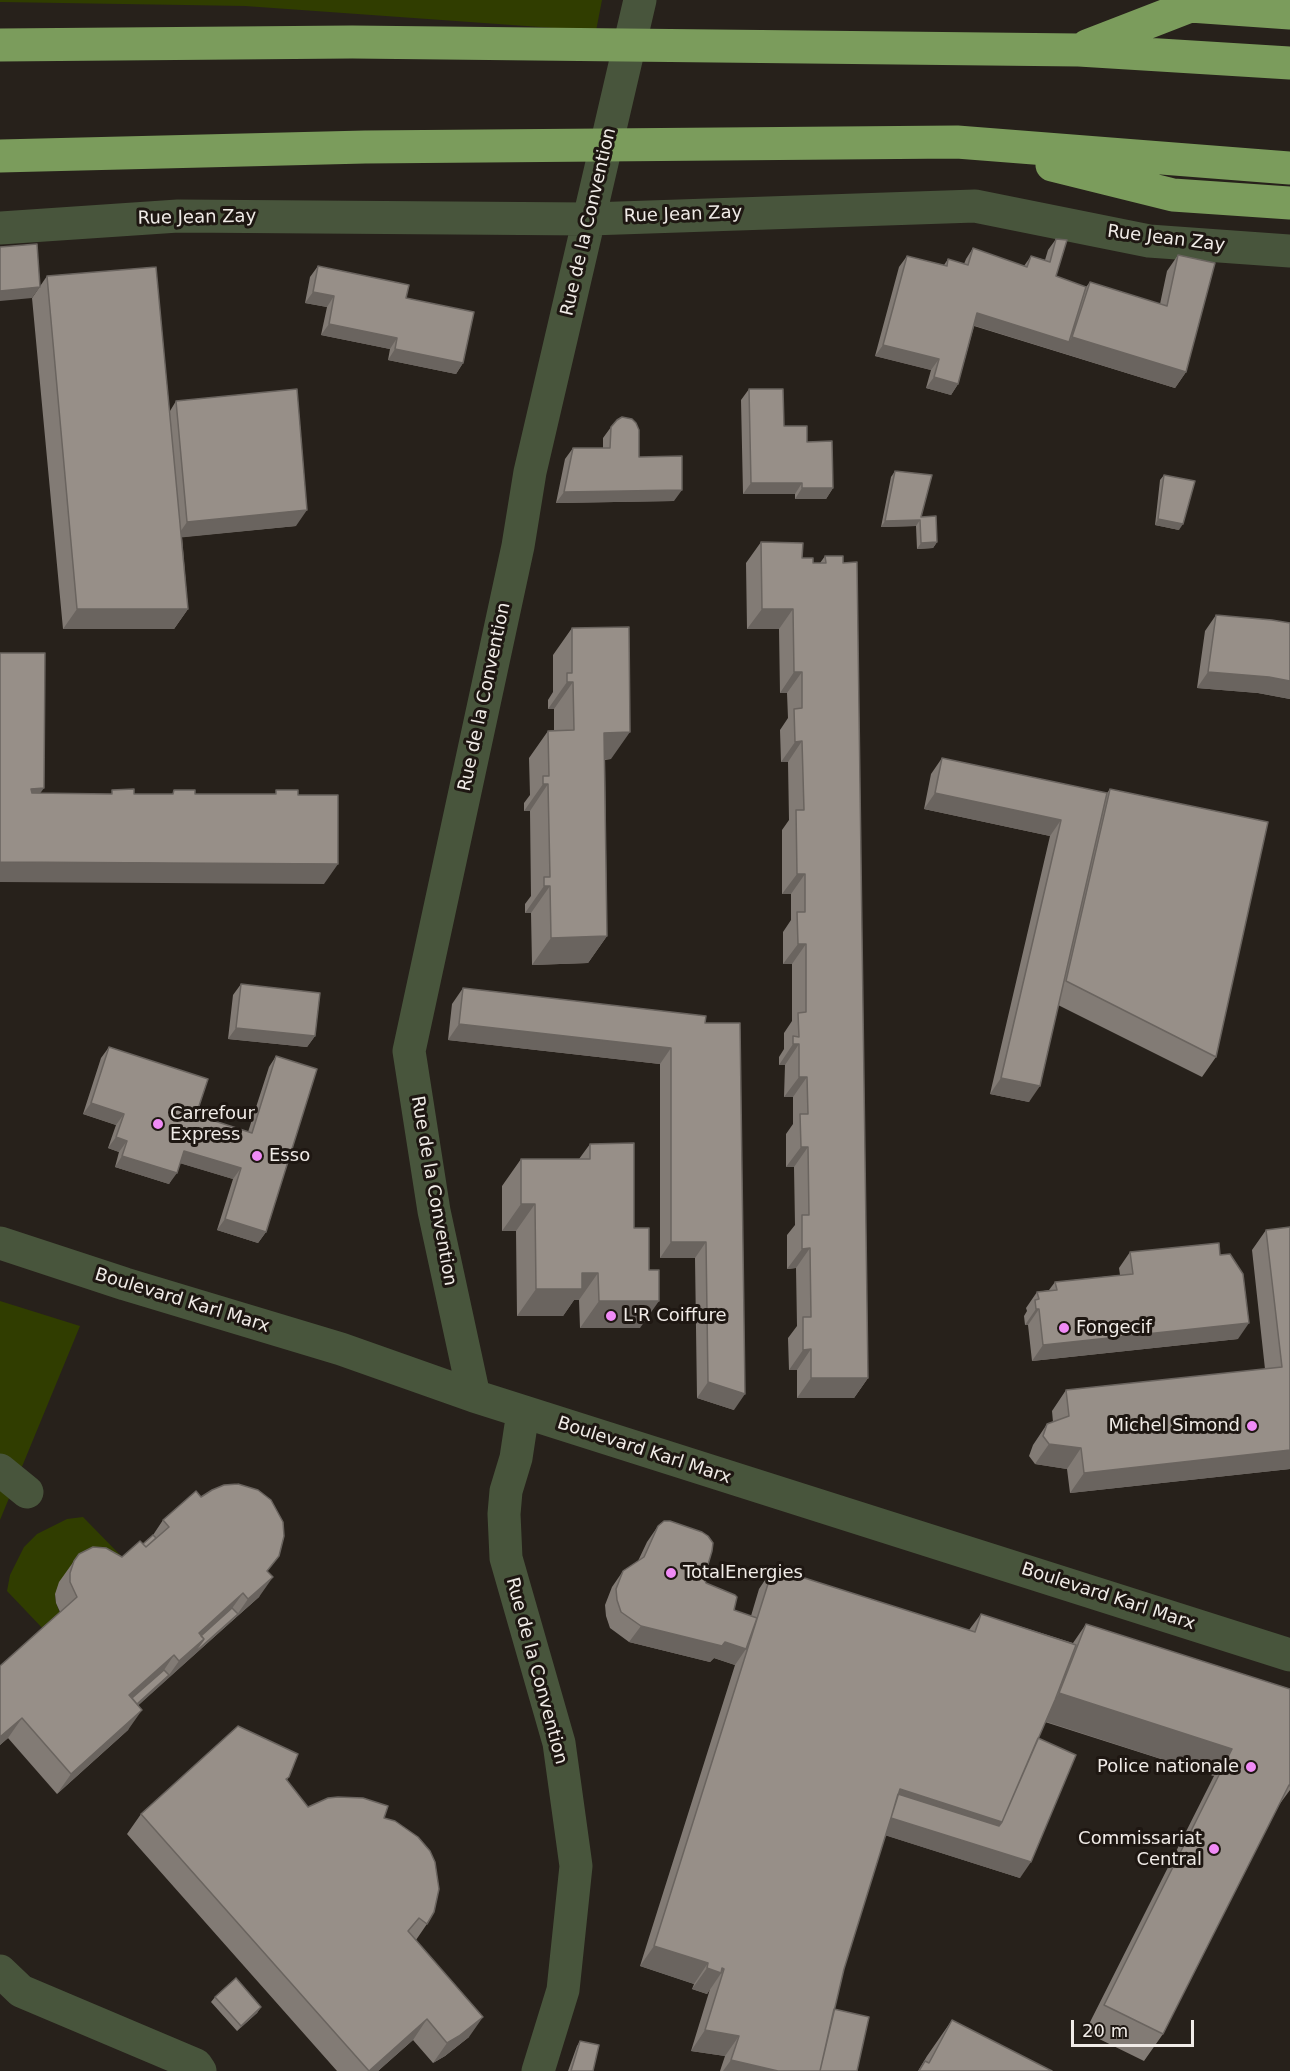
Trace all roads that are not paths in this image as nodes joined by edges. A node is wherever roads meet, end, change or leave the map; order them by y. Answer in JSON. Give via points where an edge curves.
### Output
{"nodes":[{"id":1,"x":639,"y":3,"type":"edge"},
{"id":2,"x":1290,"y":13,"type":"edge"},
{"id":3,"x":0,"y":45,"type":"edge"},
{"id":4,"x":1079,"y":50,"type":"junction"},
{"id":5,"x":1290,"y":63,"type":"edge"},
{"id":6,"x":957,"y":142,"type":"junction"},
{"id":7,"x":0,"y":156,"type":"edge"},
{"id":8,"x":1290,"y":168,"type":"edge"},
{"id":9,"x":1290,"y":204,"type":"edge"},
{"id":10,"x":592,"y":208,"type":"junction"},
{"id":11,"x":0,"y":228,"type":"edge"},
{"id":12,"x":1290,"y":251,"type":"edge"},
{"id":13,"x":0,"y":1243,"type":"edge"},
{"id":14,"x":474,"y":1396,"type":"junction"},
{"id":15,"x":523,"y":1412,"type":"junction"},
{"id":16,"x":0,"y":1470,"type":"edge"},
{"id":17,"x":27,"y":1492,"type":"dead end"},
{"id":18,"x":1290,"y":1655,"type":"edge"},
{"id":19,"x":0,"y":1971,"type":"edge"},
{"id":20,"x":200,"y":2071,"type":"edge"},
{"id":21,"x":538,"y":2071,"type":"edge"}],
"edges":[{"from":1,"to":10,"type":"street","name":"Rue de la Convention"},
{"from":2,"to":4,"type":"highway","via":[[1190,6]]},
{"from":3,"to":4,"type":"highway","via":[[364,42]]},
{"from":4,"to":5,"type":"highway"},
{"from":6,"to":7,"type":"highway","via":[[365,147]]},
{"from":6,"to":8,"type":"highway"},
{"from":6,"to":9,"type":"highway","via":[[1173,195]]},
{"from":10,"to":11,"type":"street","name":"Rue Jean Zay","via":[[178,216]]},
{"from":10,"to":12,"type":"street","name":"Rue Jean Zay","via":[[975,206],[1149,241]]},
{"from":10,"to":14,"type":"street","name":"Rue de la Convention","via":[[530,472],[518,546],[409,1051],[434,1211]]},
{"from":13,"to":14,"type":"street","name":"Boulevard Karl Marx","via":[[341,1349]]},
{"from":14,"to":15,"type":"street","name":"Boulevard Karl Marx"},
{"from":15,"to":18,"type":"street","name":"Boulevard Karl Marx"},
{"from":15,"to":21,"type":"street","name":"Rue de la Convention","via":[[506,1491],[506,1558],[559,1743],[576,1866],[563,1990]]},
{"from":16,"to":17,"type":"street"},
{"from":19,"to":20,"type":"street","via":[[21,1991],[196,2065]]}]}
